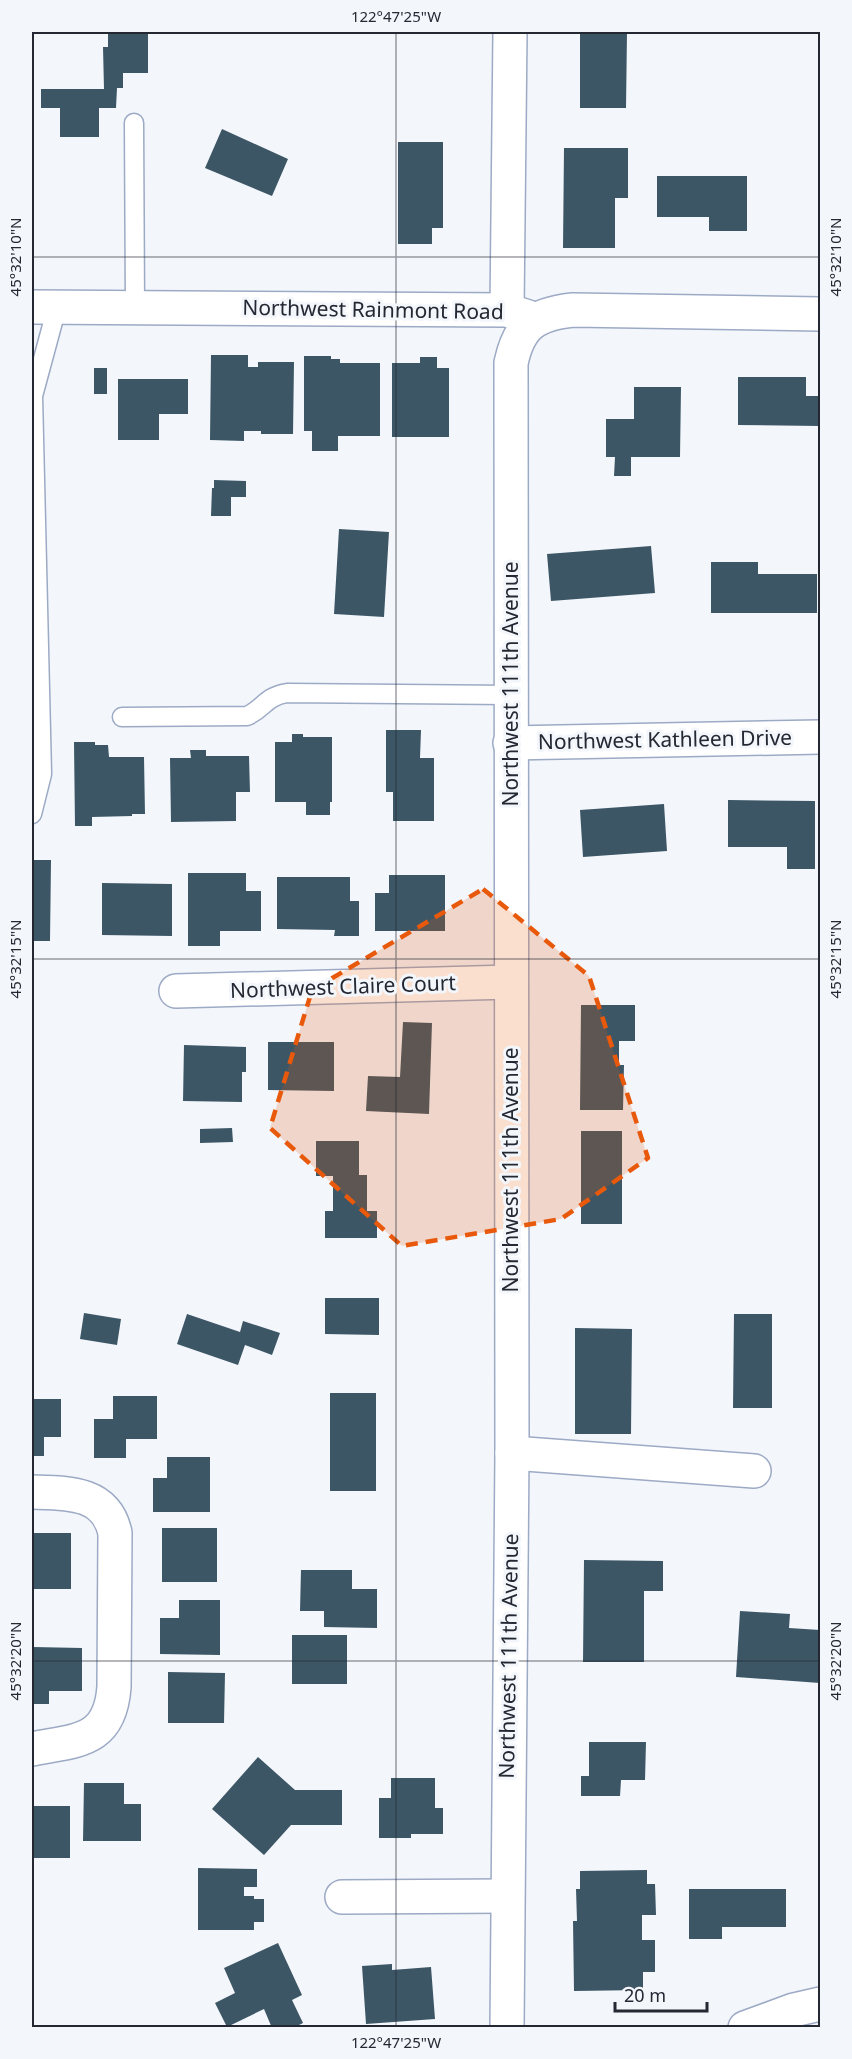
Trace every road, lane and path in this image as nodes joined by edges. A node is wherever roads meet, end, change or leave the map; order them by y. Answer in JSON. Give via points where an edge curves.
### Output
{"nodes":[{"id":1,"x":510,"y":32,"type":"edge"},
{"id":2,"x":134,"y":123,"type":"dead end"},
{"id":3,"x":44,"y":307,"type":"edge"},
{"id":4,"x":135,"y":308,"type":"junction"},
{"id":5,"x":520,"y":314,"type":"junction"},
{"id":6,"x":820,"y":314,"type":"edge"},
{"id":7,"x":511,"y":695,"type":"junction"},
{"id":8,"x":122,"y":717,"type":"dead end"},
{"id":9,"x":820,"y":737,"type":"edge"},
{"id":10,"x":510,"y":743,"type":"junction"},
{"id":11,"x":32,"y":814,"type":"edge"},
{"id":12,"x":511,"y":982,"type":"junction"},
{"id":13,"x":176,"y":992,"type":"dead end"},
{"id":14,"x":512,"y":1453,"type":"junction"},
{"id":15,"x":754,"y":1471,"type":"dead end"},
{"id":16,"x":32,"y":1492,"type":"edge"},
{"id":17,"x":32,"y":1749,"type":"edge"},
{"id":18,"x":506,"y":1896,"type":"junction"},
{"id":19,"x":342,"y":1897,"type":"dead end"},
{"id":20,"x":820,"y":2004,"type":"edge"},
{"id":21,"x":507,"y":2028,"type":"edge"},
{"id":22,"x":745,"y":2028,"type":"edge"}],
"edges":[{"from":1,"to":5,"type":"street"},
{"from":2,"to":4,"type":"lane"},
{"from":3,"to":4,"type":"street","name":"Northwest Rainmont Road"},
{"from":3,"to":11,"type":"lane","via":[[33,396],[42,774]]},
{"from":4,"to":5,"type":"street","name":"Northwest Rainmont Road"},
{"from":5,"to":6,"type":"street","name":"Northwest Rainmont Road","via":[[573,310]]},
{"from":5,"to":7,"type":"street","name":"Northwest 111th Avenue","via":[[523,332],[511,363]]},
{"from":7,"to":8,"type":"lane","via":[[288,693],[275,695],[247,716]]},
{"from":7,"to":10,"type":"street","name":"Northwest 111th Avenue"},
{"from":9,"to":10,"type":"street","name":"Northwest Kathleen Drive"},
{"from":10,"to":12,"type":"street","name":"Northwest 111th Avenue"},
{"from":12,"to":13,"type":"street","name":"Northwest Claire Court"},
{"from":12,"to":14,"type":"street","name":"Northwest 111th Avenue"},
{"from":14,"to":15,"type":"street"},
{"from":14,"to":18,"type":"street","name":"Northwest 111th Avenue"},
{"from":16,"to":17,"type":"street","via":[[70,1493],[91,1499],[112,1520],[115,1545],[114,1688],[107,1716],[100,1729],[81,1738]]},
{"from":18,"to":19,"type":"street"},
{"from":18,"to":21,"type":"street","name":"Northwest 111th Avenue"},
{"from":20,"to":22,"type":"street"}]}
